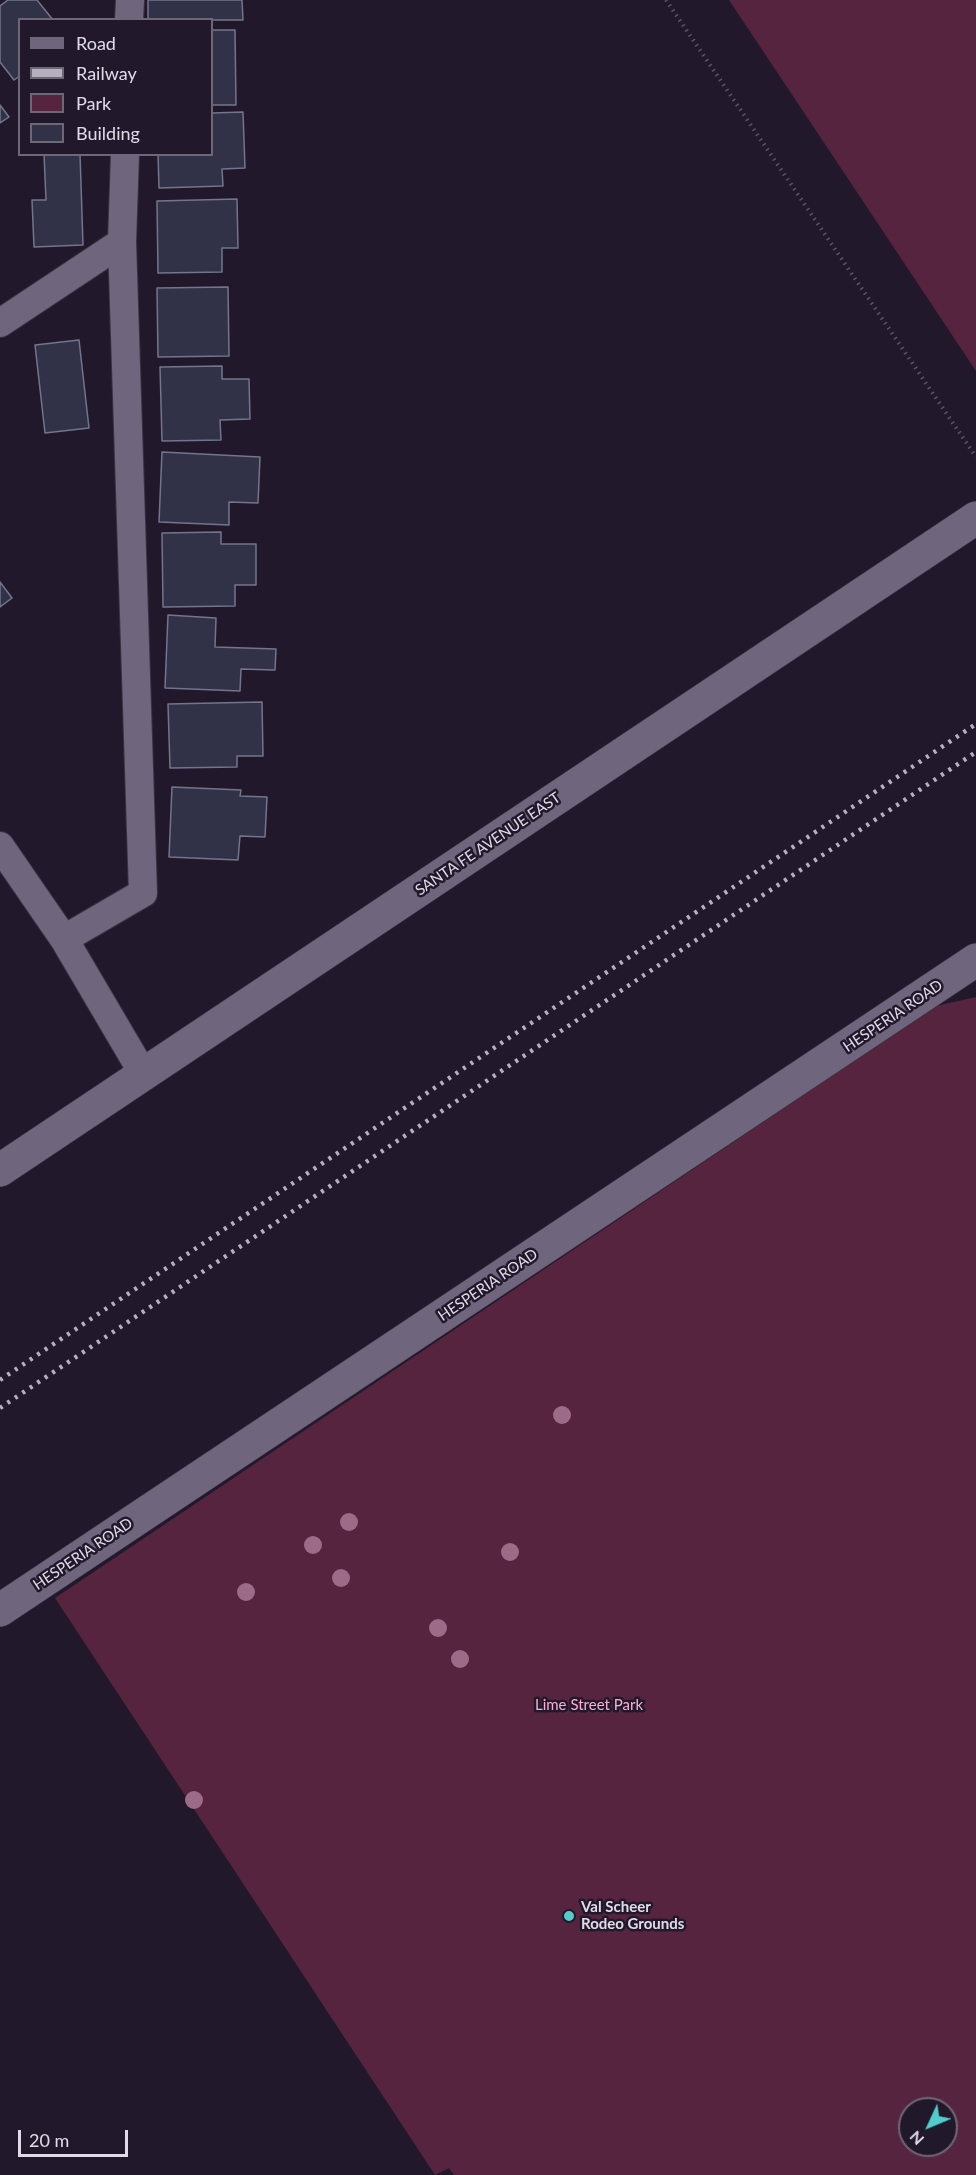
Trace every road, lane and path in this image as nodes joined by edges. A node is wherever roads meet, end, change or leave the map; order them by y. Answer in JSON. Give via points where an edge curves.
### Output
{"nodes":[{"id":1,"x":130,"y":0,"type":"edge"},
{"id":2,"x":666,"y":0,"type":"edge"},
{"id":3,"x":129,"y":18,"type":"edge"},
{"id":4,"x":125,"y":156,"type":"edge"},
{"id":5,"x":122,"y":242,"type":"junction"},
{"id":6,"x":0,"y":323,"type":"edge"},
{"id":7,"x":976,"y":457,"type":"edge"},
{"id":8,"x":976,"y":518,"type":"edge"},
{"id":9,"x":0,"y":846,"type":"edge"},
{"id":10,"x":64,"y":939,"type":"junction"},
{"id":11,"x":976,"y":960,"type":"edge"},
{"id":12,"x":144,"y":1075,"type":"junction"},
{"id":13,"x":0,"y":1170,"type":"edge"},
{"id":14,"x":0,"y":1610,"type":"edge"}],
"edges":[{"from":1,"to":3,"type":"street"},
{"from":2,"to":7,"type":"path"},
{"from":4,"to":5,"type":"street"},
{"from":5,"to":6,"type":"street"},
{"from":5,"to":10,"type":"street","via":[[143,893]]},
{"from":8,"to":12,"type":"street","name":"SANTA FE AVENUE EAST"},
{"from":9,"to":10,"type":"street"},
{"from":10,"to":12,"type":"street"},
{"from":11,"to":14,"type":"street","name":"HESPERIA ROAD"},
{"from":12,"to":13,"type":"street","name":"SANTA FE AVENUE EAST"}]}
